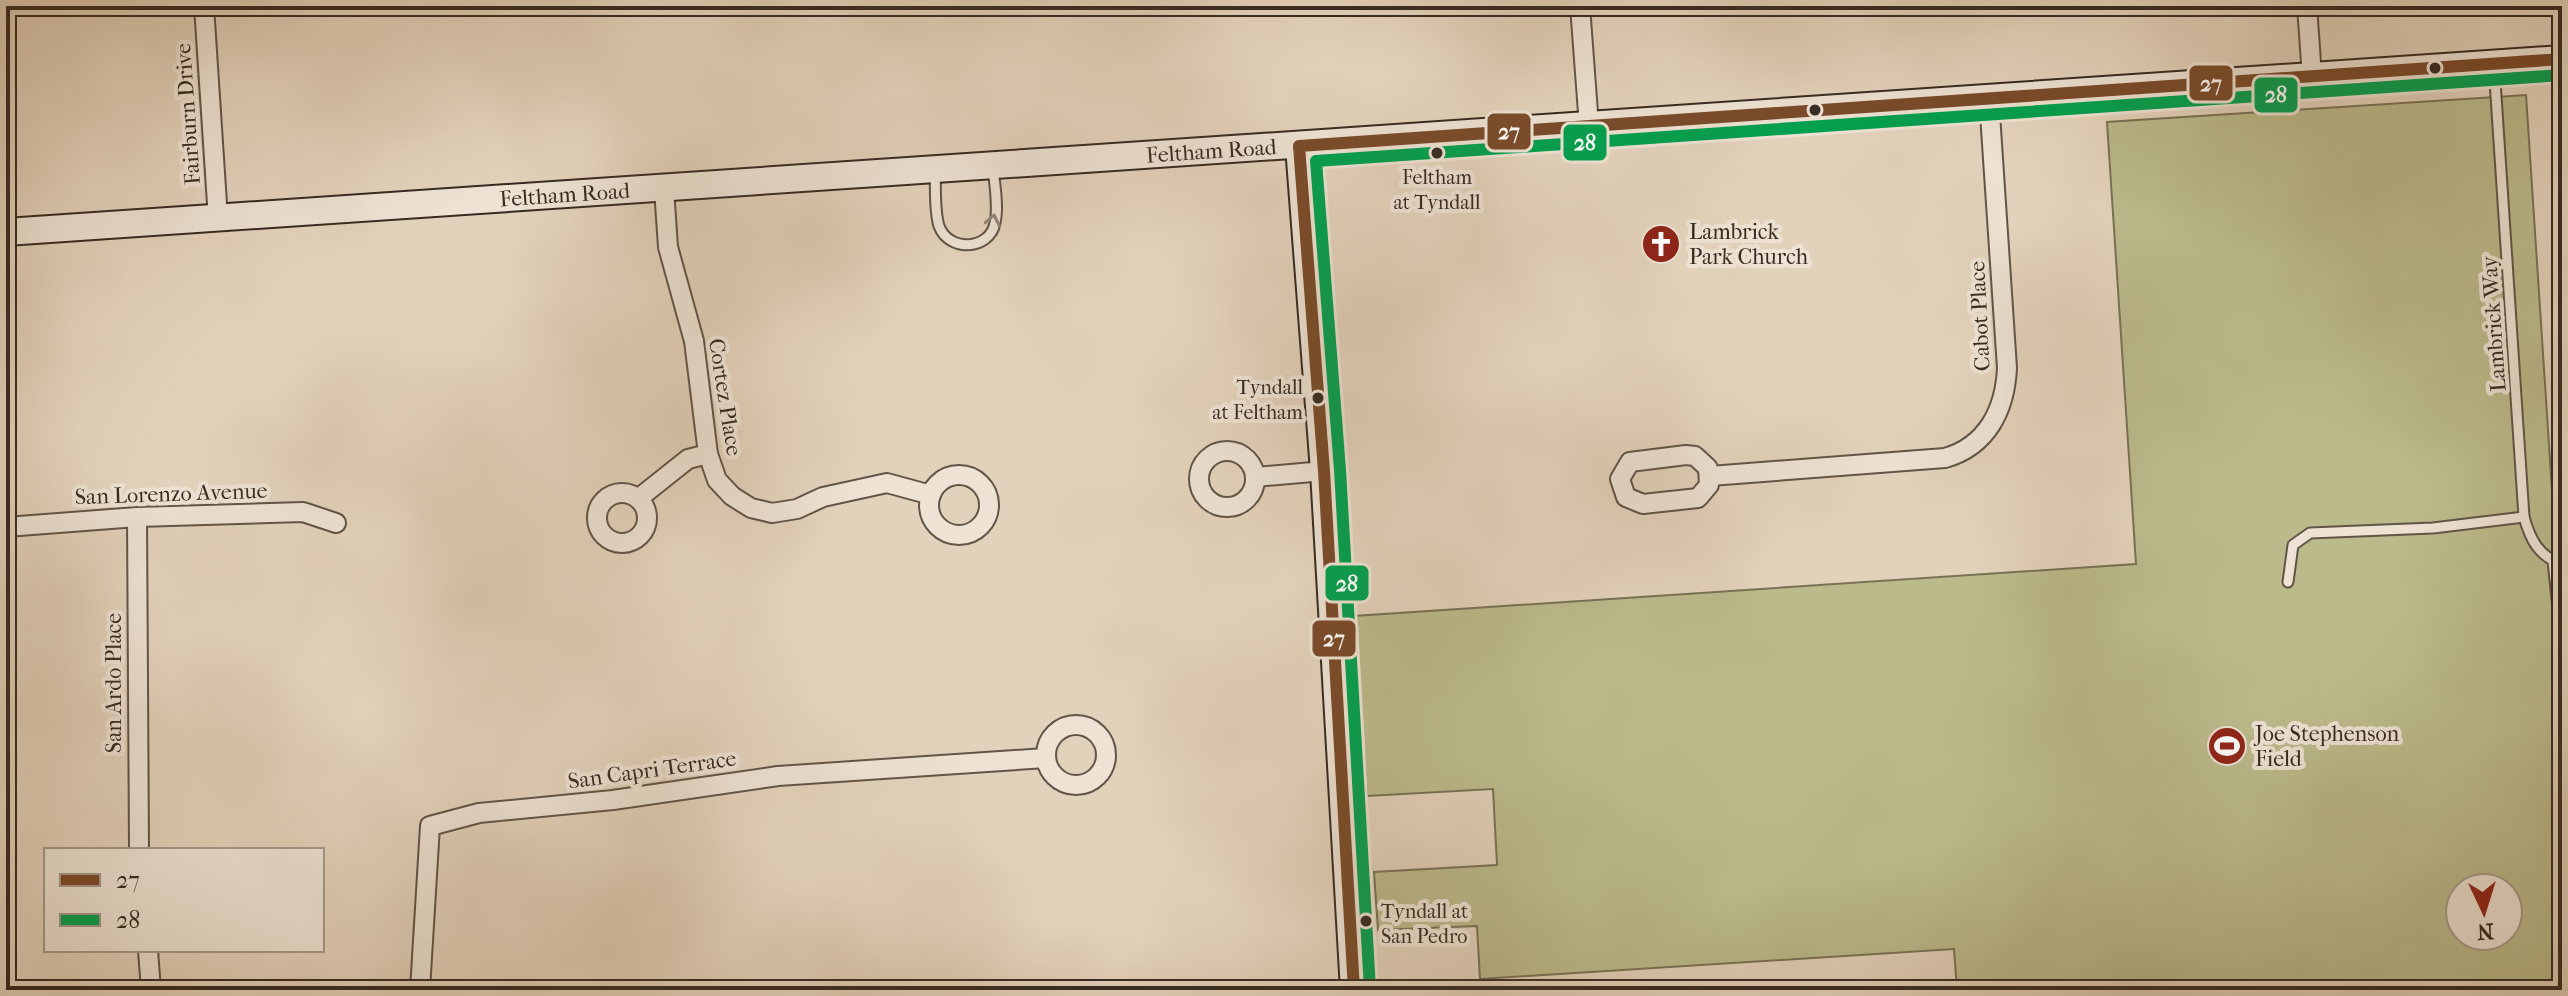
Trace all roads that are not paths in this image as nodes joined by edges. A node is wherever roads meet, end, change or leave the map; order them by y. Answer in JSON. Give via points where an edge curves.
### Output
{"nodes":[{"id":1,"x":204,"y":6,"type":"edge"},
{"id":2,"x":1580,"y":6,"type":"edge"},
{"id":3,"x":2307,"y":6,"type":"edge"},
{"id":4,"x":2562,"y":59,"type":"edge"},
{"id":5,"x":2494,"y":64,"type":"junction"},
{"id":6,"x":2312,"y":77,"type":"junction"},
{"id":7,"x":1989,"y":99,"type":"junction"},
{"id":8,"x":1589,"y":126,"type":"junction"},
{"id":9,"x":1299,"y":146,"type":"junction"},
{"id":10,"x":993,"y":166,"type":"junction"},
{"id":11,"x":935,"y":170,"type":"junction"},
{"id":12,"x":664,"y":189,"type":"junction"},
{"id":13,"x":218,"y":219,"type":"junction"},
{"id":14,"x":6,"y":232,"type":"edge"},
{"id":15,"x":708,"y":454,"type":"junction"},
{"id":16,"x":1324,"y":471,"type":"junction"},
{"id":17,"x":1710,"y":476,"type":"junction"},
{"id":18,"x":1255,"y":477,"type":"dead end"},
{"id":19,"x":931,"y":495,"type":"dead end"},
{"id":20,"x":639,"y":498,"type":"dead end"},
{"id":21,"x":137,"y":517,"type":"junction"},
{"id":22,"x":2524,"y":517,"type":"junction"},
{"id":23,"x":336,"y":523,"type":"dead end"},
{"id":24,"x":6,"y":527,"type":"edge"},
{"id":25,"x":2558,"y":563,"type":"edge"},
{"id":26,"x":2288,"y":582,"type":"dead end"},
{"id":27,"x":2562,"y":645,"type":"edge"},
{"id":28,"x":1046,"y":758,"type":"dead end"},
{"id":29,"x":139,"y":848,"type":"edge"},
{"id":30,"x":148,"y":952,"type":"edge"},
{"id":31,"x":151,"y":990,"type":"edge"},
{"id":32,"x":420,"y":990,"type":"edge"},
{"id":33,"x":1354,"y":990,"type":"edge"}],
"edges":[{"from":1,"to":13,"type":"street","name":"Fairburn Drive"},
{"from":2,"to":8,"type":"street"},
{"from":3,"to":6,"type":"street"},
{"from":4,"to":5,"type":"street","name":"Feltham Road"},
{"from":5,"to":6,"type":"street","name":"Feltham Road"},
{"from":5,"to":22,"type":"lane","name":"Lambrick Way"},
{"from":6,"to":7,"type":"street","name":"Feltham Road"},
{"from":7,"to":8,"type":"street","name":"Feltham Road"},
{"from":7,"to":17,"type":"street","name":"Cabot Place","via":[[2007,368],[1996,419],[1974,444],[1945,458]]},
{"from":8,"to":9,"type":"street","name":"Feltham Road"},
{"from":9,"to":10,"type":"street","name":"Feltham Road"},
{"from":9,"to":16,"type":"street"},
{"from":10,"to":11,"type":"street","name":"Feltham Road"},
{"from":11,"to":10,"type":"lane","one_way":true,"via":[[939,226],[951,241],[968,246],[986,239],[995,223]]},
{"from":11,"to":12,"type":"street","name":"Feltham Road"},
{"from":12,"to":13,"type":"street","name":"Feltham Road"},
{"from":12,"to":15,"type":"street","name":"Cortez Place","via":[[668,247],[694,341]]},
{"from":13,"to":14,"type":"street","name":"Feltham Road"},
{"from":15,"to":19,"type":"street","name":"Cortez Place","via":[[717,480],[732,496],[772,513],[887,483]]},
{"from":15,"to":20,"type":"street","via":[[688,459]]},
{"from":16,"to":18,"type":"street"},
{"from":16,"to":33,"type":"street"},
{"from":17,"to":17,"type":"street","via":[[1702,461],[1686,455],[1640,459],[1624,469],[1620,479],[1626,497],[1643,504],[1698,498]]},
{"from":21,"to":23,"type":"street","name":"San Lorenzo Avenue","via":[[303,512]]},
{"from":21,"to":24,"type":"street","name":"San Lorenzo Avenue"},
{"from":21,"to":29,"type":"street","name":"San Ardo Place"},
{"from":22,"to":25,"type":"lane","name":"Lambrick Way","via":[[2532,541]]},
{"from":22,"to":26,"type":"lane","via":[[2433,528],[2310,533],[2293,545]]},
{"from":25,"to":27,"type":"lane"},
{"from":28,"to":32,"type":"street","name":"San Capri Terrace","via":[[778,776],[479,813],[430,826]]},
{"from":30,"to":31,"type":"street"}]}
